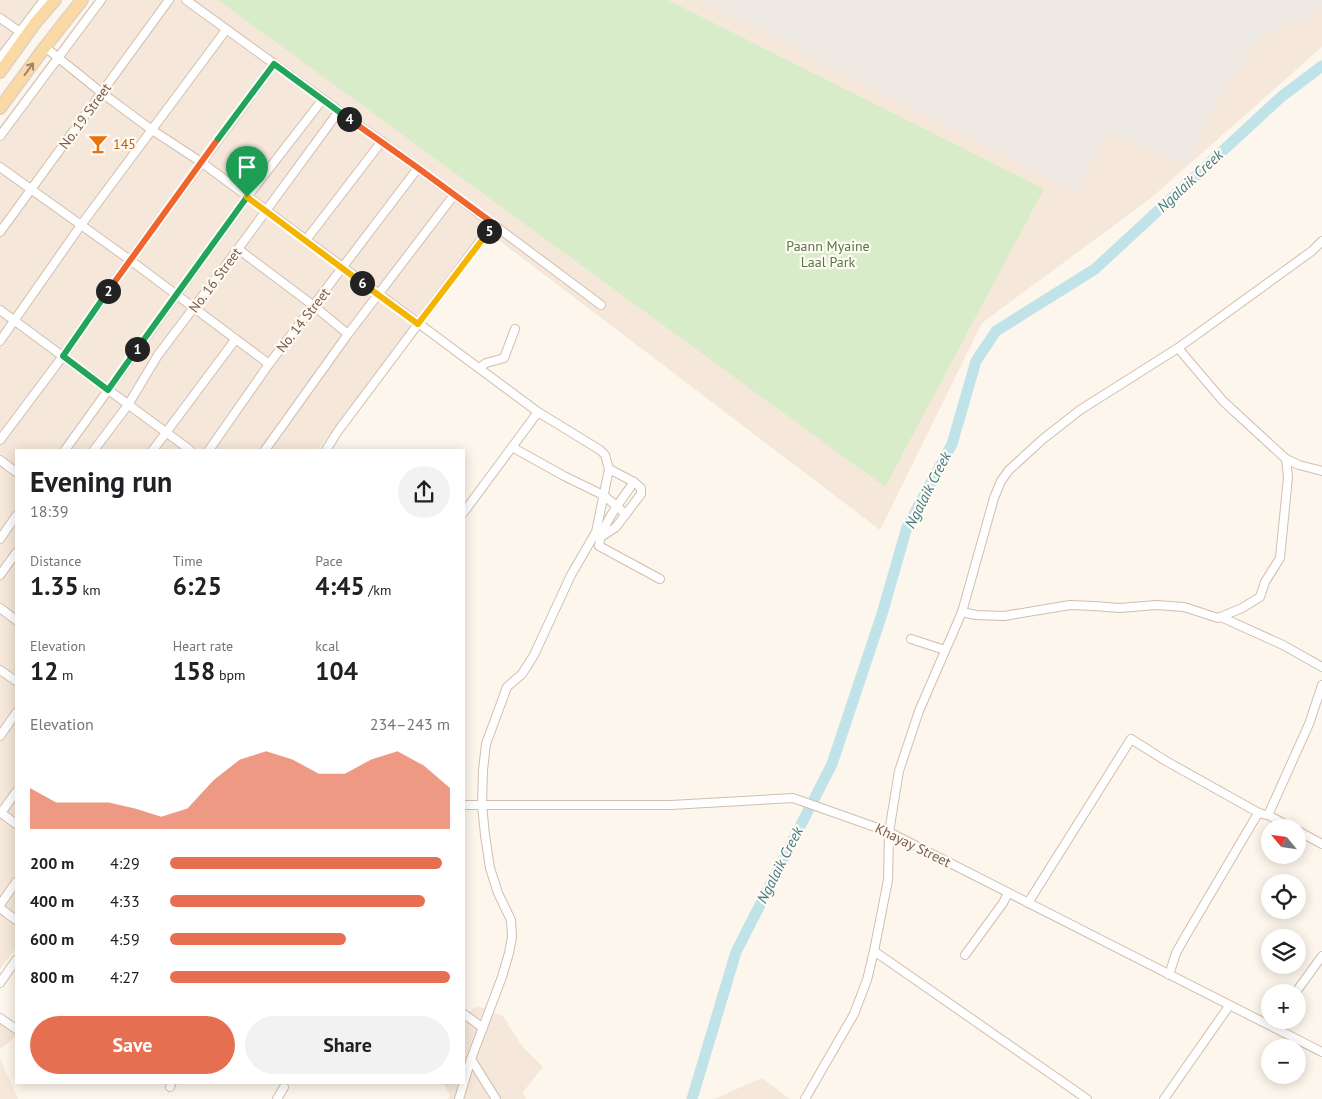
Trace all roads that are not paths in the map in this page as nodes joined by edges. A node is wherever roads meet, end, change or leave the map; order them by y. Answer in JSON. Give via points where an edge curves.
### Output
{"nodes":[{"id":1,"x":44,"y":0,"type":"edge"},
{"id":2,"x":55,"y":0,"type":"edge"},
{"id":3,"x":82,"y":0,"type":"edge"},
{"id":4,"x":100,"y":0,"type":"edge"},
{"id":5,"x":168,"y":0,"type":"edge"},
{"id":6,"x":186,"y":0,"type":"edge"},
{"id":7,"x":0,"y":18,"type":"edge"},
{"id":8,"x":226,"y":30,"type":"junction"},
{"id":9,"x":23,"y":34,"type":"junction"},
{"id":10,"x":45,"y":47,"type":"junction"},
{"id":11,"x":58,"y":57,"type":"junction"},
{"id":12,"x":0,"y":58,"type":"edge"},
{"id":13,"x":274,"y":64,"type":"junction"},
{"id":14,"x":0,"y":72,"type":"edge"},
{"id":15,"x":102,"y":93,"type":"junction"},
{"id":16,"x":323,"y":99,"type":"junction"},
{"id":17,"x":0,"y":108,"type":"edge"},
{"id":18,"x":339,"y":111,"type":"junction"},
{"id":19,"x":152,"y":130,"type":"junction"},
{"id":20,"x":0,"y":136,"type":"edge"},
{"id":21,"x":382,"y":141,"type":"junction"},
{"id":22,"x":201,"y":162,"type":"junction"},
{"id":23,"x":0,"y":167,"type":"edge"},
{"id":24,"x":418,"y":168,"type":"junction"},
{"id":25,"x":31,"y":190,"type":"junction"},
{"id":26,"x":454,"y":195,"type":"junction"},
{"id":27,"x":247,"y":197,"type":"junction"},
{"id":28,"x":266,"y":210,"type":"junction"},
{"id":29,"x":494,"y":224,"type":"junction"},
{"id":30,"x":82,"y":225,"type":"junction"},
{"id":31,"x":0,"y":232,"type":"edge"},
{"id":32,"x":306,"y":240,"type":"junction"},
{"id":33,"x":1322,"y":241,"type":"edge"},
{"id":34,"x":238,"y":249,"type":"junction"},
{"id":35,"x":130,"y":260,"type":"junction"},
{"id":36,"x":343,"y":268,"type":"junction"},
{"id":37,"x":176,"y":294,"type":"junction"},
{"id":38,"x":379,"y":295,"type":"junction"},
{"id":39,"x":602,"y":305,"type":"dead end"},
{"id":40,"x":314,"y":306,"type":"junction"},
{"id":41,"x":193,"y":308,"type":"junction"},
{"id":42,"x":0,"y":310,"type":"edge"},
{"id":43,"x":15,"y":321,"type":"junction"},
{"id":44,"x":418,"y":324,"type":"junction"},
{"id":45,"x":515,"y":329,"type":"dead end"},
{"id":46,"x":348,"y":334,"type":"junction"},
{"id":47,"x":235,"y":340,"type":"junction"},
{"id":48,"x":0,"y":341,"type":"edge"},
{"id":49,"x":1178,"y":348,"type":"junction"},
{"id":50,"x":63,"y":356,"type":"junction"},
{"id":51,"x":269,"y":364,"type":"junction"},
{"id":52,"x":479,"y":368,"type":"junction"},
{"id":53,"x":108,"y":390,"type":"junction"},
{"id":54,"x":128,"y":405,"type":"junction"},
{"id":55,"x":538,"y":412,"type":"junction"},
{"id":56,"x":166,"y":433,"type":"junction"},
{"id":57,"x":0,"y":440,"type":"edge"},
{"id":58,"x":512,"y":446,"type":"junction"},
{"id":59,"x":66,"y":449,"type":"edge"},
{"id":60,"x":95,"y":449,"type":"edge"},
{"id":61,"x":154,"y":449,"type":"edge"},
{"id":62,"x":189,"y":449,"type":"edge"},
{"id":63,"x":210,"y":449,"type":"edge"},
{"id":64,"x":266,"y":449,"type":"edge"},
{"id":65,"x":327,"y":449,"type":"edge"},
{"id":66,"x":1286,"y":459,"type":"junction"},
{"id":67,"x":0,"y":460,"type":"edge"},
{"id":68,"x":609,"y":469,"type":"junction"},
{"id":69,"x":15,"y":471,"type":"edge"},
{"id":70,"x":1322,"y":471,"type":"edge"},
{"id":71,"x":634,"y":482,"type":"junction"},
{"id":72,"x":605,"y":496,"type":"junction"},
{"id":73,"x":617,"y":506,"type":"junction"},
{"id":74,"x":465,"y":511,"type":"edge"},
{"id":75,"x":625,"y":515,"type":"junction"},
{"id":76,"x":15,"y":517,"type":"edge"},
{"id":77,"x":599,"y":534,"type":"junction"},
{"id":78,"x":0,"y":539,"type":"edge"},
{"id":79,"x":15,"y":558,"type":"edge"},
{"id":80,"x":0,"y":575,"type":"edge"},
{"id":81,"x":660,"y":580,"type":"dead end"},
{"id":82,"x":0,"y":608,"type":"edge"},
{"id":83,"x":962,"y":612,"type":"junction"},
{"id":84,"x":1221,"y":617,"type":"junction"},
{"id":85,"x":15,"y":619,"type":"edge"},
{"id":86,"x":911,"y":639,"type":"dead end"},
{"id":87,"x":945,"y":650,"type":"junction"},
{"id":88,"x":1322,"y":667,"type":"edge"},
{"id":89,"x":0,"y":670,"type":"edge"},
{"id":90,"x":15,"y":680,"type":"edge"},
{"id":91,"x":1322,"y":685,"type":"edge"},
{"id":92,"x":15,"y":714,"type":"edge"},
{"id":93,"x":0,"y":736,"type":"edge"},
{"id":94,"x":15,"y":793,"type":"edge"},
{"id":95,"x":465,"y":805,"type":"edge"},
{"id":96,"x":482,"y":805,"type":"junction"},
{"id":97,"x":1,"y":812,"type":"edge"},
{"id":98,"x":1259,"y":812,"type":"junction"},
{"id":99,"x":1268,"y":815,"type":"junction"},
{"id":100,"x":1275,"y":819,"type":"edge"},
{"id":101,"x":15,"y":823,"type":"edge"},
{"id":102,"x":889,"y":832,"type":"junction"},
{"id":103,"x":1306,"y":835,"type":"edge"},
{"id":104,"x":1322,"y":844,"type":"edge"},
{"id":105,"x":15,"y":884,"type":"edge"},
{"id":106,"x":1008,"y":893,"type":"junction"},
{"id":107,"x":1028,"y":903,"type":"junction"},
{"id":108,"x":0,"y":906,"type":"edge"},
{"id":109,"x":15,"y":919,"type":"edge"},
{"id":110,"x":874,"y":951,"type":"junction"},
{"id":111,"x":965,"y":956,"type":"dead end"},
{"id":112,"x":1322,"y":956,"type":"edge"},
{"id":113,"x":15,"y":961,"type":"edge"},
{"id":114,"x":1169,"y":975,"type":"junction"},
{"id":115,"x":0,"y":983,"type":"edge"},
{"id":116,"x":1302,"y":984,"type":"edge"},
{"id":117,"x":1229,"y":1006,"type":"junction"},
{"id":118,"x":465,"y":1015,"type":"edge"},
{"id":119,"x":0,"y":1018,"type":"edge"},
{"id":120,"x":1261,"y":1022,"type":"edge"},
{"id":121,"x":483,"y":1028,"type":"junction"},
{"id":122,"x":15,"y":1029,"type":"edge"},
{"id":123,"x":1276,"y":1029,"type":"edge"},
{"id":124,"x":1322,"y":1052,"type":"edge"},
{"id":125,"x":471,"y":1059,"type":"junction"},
{"id":126,"x":465,"y":1079,"type":"edge"},
{"id":127,"x":464,"y":1084,"type":"edge"},
{"id":128,"x":284,"y":1087,"type":"dead end"},
{"id":129,"x":277,"y":1099,"type":"edge"},
{"id":130,"x":459,"y":1099,"type":"edge"},
{"id":131,"x":496,"y":1099,"type":"edge"},
{"id":132,"x":806,"y":1099,"type":"edge"},
{"id":133,"x":1087,"y":1099,"type":"edge"},
{"id":134,"x":1164,"y":1099,"type":"edge"}],
"edges":[{"from":1,"to":9,"type":"street"},
{"from":2,"to":9,"type":"main road"},
{"from":3,"to":10,"type":"main road"},
{"from":4,"to":11,"type":"street"},
{"from":5,"to":15,"type":"street","name":"No. 19 Street"},
{"from":6,"to":8,"type":"street"},
{"from":7,"to":9,"type":"street"},
{"from":8,"to":13,"type":"street"},
{"from":8,"to":19,"type":"street"},
{"from":9,"to":12,"type":"street"},
{"from":9,"to":14,"type":"main road"},
{"from":10,"to":11,"type":"street"},
{"from":17,"to":10,"type":"main road","one_way":true},
{"from":11,"to":15,"type":"street"},
{"from":11,"to":20,"type":"street"},
{"from":13,"to":16,"type":"street"},
{"from":13,"to":22,"type":"street"},
{"from":15,"to":19,"type":"street"},
{"from":15,"to":25,"type":"street","name":"No. 19 Street"},
{"from":16,"to":18,"type":"street"},
{"from":16,"to":27,"type":"street"},
{"from":18,"to":21,"type":"street"},
{"from":18,"to":28,"type":"street","name":"No. 16 Street"},
{"from":19,"to":22,"type":"street"},
{"from":19,"to":30,"type":"street"},
{"from":21,"to":24,"type":"street"},
{"from":21,"to":32,"type":"street"},
{"from":22,"to":27,"type":"street"},
{"from":22,"to":35,"type":"street"},
{"from":23,"to":25,"type":"street"},
{"from":24,"to":26,"type":"street"},
{"from":24,"to":36,"type":"street","name":"No. 14 Street"},
{"from":25,"to":30,"type":"street"},
{"from":25,"to":31,"type":"street","name":"No. 19 Street"},
{"from":26,"to":29,"type":"street"},
{"from":26,"to":38,"type":"street"},
{"from":27,"to":28,"type":"street"},
{"from":27,"to":37,"type":"street"},
{"from":28,"to":32,"type":"street"},
{"from":28,"to":34,"type":"street","name":"No. 16 Street"},
{"from":29,"to":39,"type":"street"},
{"from":29,"to":44,"type":"street"},
{"from":30,"to":35,"type":"street"},
{"from":30,"to":43,"type":"street"},
{"from":32,"to":36,"type":"street"},
{"from":33,"to":49,"type":"street"},
{"from":34,"to":40,"type":"street"},
{"from":34,"to":41,"type":"street","name":"No. 16 Street"},
{"from":35,"to":37,"type":"street"},
{"from":35,"to":50,"type":"street"},
{"from":36,"to":38,"type":"street"},
{"from":36,"to":40,"type":"street","name":"No. 14 Street"},
{"from":37,"to":41,"type":"street"},
{"from":37,"to":53,"type":"street"},
{"from":38,"to":44,"type":"street"},
{"from":38,"to":46,"type":"street"},
{"from":40,"to":46,"type":"street"},
{"from":40,"to":51,"type":"street","name":"No. 14 Street"},
{"from":41,"to":47,"type":"street"},
{"from":41,"to":54,"type":"street","name":"No. 16 Street","via":[[158,355]]},
{"from":42,"to":43,"type":"street"},
{"from":43,"to":48,"type":"street"},
{"from":43,"to":50,"type":"street"},
{"from":44,"to":52,"type":"street"},
{"from":44,"to":65,"type":"street"},
{"from":45,"to":52,"type":"street","via":[[504,358]]},
{"from":46,"to":64,"type":"street"},
{"from":47,"to":51,"type":"street"},
{"from":47,"to":56,"type":"street"},
{"from":49,"to":66,"type":"street","via":[[1223,401]]},
{"from":49,"to":83,"type":"street","via":[[1080,410],[1009,470],[997,490]]},
{"from":50,"to":53,"type":"street"},
{"from":50,"to":57,"type":"street"},
{"from":51,"to":63,"type":"street","name":"No. 14 Street"},
{"from":52,"to":55,"type":"street"},
{"from":53,"to":54,"type":"street"},
{"from":53,"to":59,"type":"street"},
{"from":54,"to":56,"type":"street"},
{"from":54,"to":60,"type":"street","name":"No. 16 Street"},
{"from":55,"to":58,"type":"street"},
{"from":55,"to":68,"type":"street","via":[[600,450]]},
{"from":56,"to":61,"type":"street"},
{"from":56,"to":62,"type":"street"},
{"from":58,"to":72,"type":"street"},
{"from":58,"to":74,"type":"street"},
{"from":66,"to":70,"type":"street"},
{"from":66,"to":84,"type":"street","via":[[1288,477],[1280,558],[1260,597]]},
{"from":67,"to":69,"type":"street"},
{"from":68,"to":71,"type":"street"},
{"from":68,"to":72,"type":"street"},
{"from":71,"to":73,"type":"street"},
{"from":71,"to":75,"type":"street","via":[[641,488],[641,494]]},
{"from":72,"to":73,"type":"street"},
{"from":72,"to":77,"type":"street"},
{"from":73,"to":75,"type":"street"},
{"from":73,"to":77,"type":"street"},
{"from":75,"to":77,"type":"street","via":[[616,527]]},
{"from":76,"to":78,"type":"street"},
{"from":77,"to":81,"type":"street","via":[[600,548]]},
{"from":77,"to":96,"type":"street","via":[[571,575],[534,655],[522,674],[506,687],[486,744]]},
{"from":79,"to":80,"type":"street"},
{"from":82,"to":85,"type":"street"},
{"from":83,"to":84,"type":"street","via":[[1004,616],[1070,606],[1120,608],[1156,605],[1184,607]]},
{"from":83,"to":87,"type":"street"},
{"from":84,"to":88,"type":"street"},
{"from":86,"to":87,"type":"street"},
{"from":87,"to":102,"type":"street","via":[[899,771]]},
{"from":89,"to":90,"type":"street"},
{"from":91,"to":99,"type":"street","via":[[1309,724]]},
{"from":92,"to":93,"type":"street"},
{"from":94,"to":97,"type":"street"},
{"from":95,"to":96,"type":"street","name":"Khayay Street"},
{"from":96,"to":102,"type":"street","name":"Khayay Street","via":[[671,805],[793,798]]},
{"from":96,"to":121,"type":"street","via":[[490,868],[512,928],[509,953]]},
{"from":97,"to":101,"type":"street"},
{"from":98,"to":99,"type":"street"},
{"from":98,"to":107,"type":"street","via":[[1131,739]]},
{"from":98,"to":114,"type":"street","via":[[1176,953]]},
{"from":99,"to":100,"type":"street"},
{"from":102,"to":106,"type":"street","name":"Khayay Street"},
{"from":102,"to":110,"type":"street","via":[[888,880]]},
{"from":103,"to":104,"type":"street"},
{"from":105,"to":108,"type":"street"},
{"from":106,"to":107,"type":"street","name":"Khayay Street"},
{"from":106,"to":111,"type":"street"},
{"from":107,"to":114,"type":"street","name":"Khayay Street"},
{"from":108,"to":109,"type":"street"},
{"from":110,"to":132,"type":"street","via":[[854,1014]]},
{"from":110,"to":133,"type":"street"},
{"from":112,"to":116,"type":"street"},
{"from":113,"to":115,"type":"street"},
{"from":114,"to":117,"type":"street","name":"Khayay Street"},
{"from":117,"to":120,"type":"street","name":"Khayay Street"},
{"from":117,"to":134,"type":"street"},
{"from":118,"to":121,"type":"street"},
{"from":119,"to":122,"type":"street"},
{"from":121,"to":125,"type":"street"},
{"from":123,"to":124,"type":"street","name":"Khayay Street"},
{"from":125,"to":126,"type":"street"},
{"from":125,"to":131,"type":"street"},
{"from":127,"to":130,"type":"street"},
{"from":128,"to":129,"type":"street"}]}
